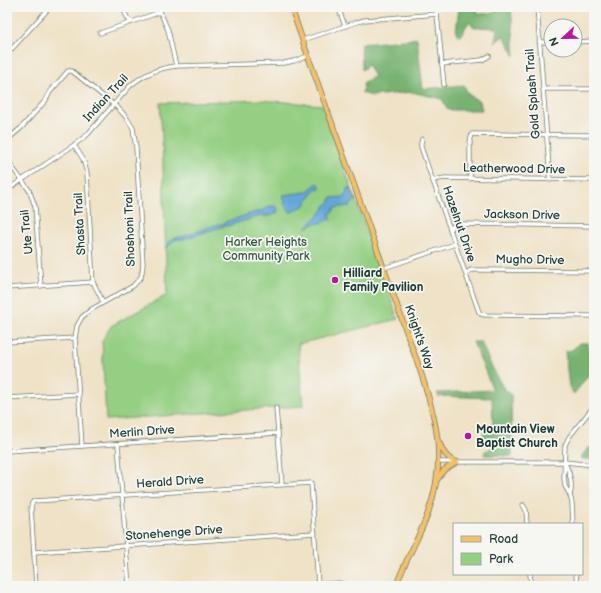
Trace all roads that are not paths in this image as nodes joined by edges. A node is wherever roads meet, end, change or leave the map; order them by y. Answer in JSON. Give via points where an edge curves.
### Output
{"nodes":[{"id":1,"x":50,"y":7,"type":"edge"},
{"id":2,"x":122,"y":7,"type":"edge"},
{"id":3,"x":158,"y":7,"type":"edge"},
{"id":4,"x":291,"y":7,"type":"edge"},
{"id":5,"x":338,"y":7,"type":"edge"},
{"id":6,"x":438,"y":7,"type":"edge"},
{"id":7,"x":537,"y":7,"type":"edge"},
{"id":8,"x":160,"y":12,"type":"junction"},
{"id":9,"x":437,"y":14,"type":"junction"},
{"id":10,"x":132,"y":22,"type":"junction"},
{"id":11,"x":345,"y":26,"type":"junction"},
{"id":12,"x":100,"y":33,"type":"dead end"},
{"id":13,"x":303,"y":40,"type":"junction"},
{"id":14,"x":594,"y":41,"type":"edge"},
{"id":15,"x":539,"y":42,"type":"junction"},
{"id":16,"x":543,"y":42,"type":"edge"},
{"id":17,"x":583,"y":42,"type":"edge"},
{"id":18,"x":7,"y":54,"type":"edge"},
{"id":19,"x":308,"y":56,"type":"junction"},
{"id":20,"x":489,"y":56,"type":"dead end"},
{"id":21,"x":442,"y":64,"type":"junction"},
{"id":22,"x":176,"y":66,"type":"junction"},
{"id":23,"x":444,"y":85,"type":"dead end"},
{"id":24,"x":543,"y":89,"type":"junction"},
{"id":25,"x":594,"y":90,"type":"edge"},
{"id":26,"x":113,"y":105,"type":"junction"},
{"id":27,"x":546,"y":134,"type":"junction"},
{"id":28,"x":594,"y":135,"type":"edge"},
{"id":29,"x":422,"y":139,"type":"dead end"},
{"id":30,"x":7,"y":140,"type":"edge"},
{"id":31,"x":74,"y":146,"type":"junction"},
{"id":32,"x":7,"y":160,"type":"edge"},
{"id":33,"x":470,"y":179,"type":"junction"},
{"id":34,"x":22,"y":180,"type":"junction"},
{"id":35,"x":550,"y":180,"type":"junction"},
{"id":36,"x":594,"y":180,"type":"edge"},
{"id":37,"x":433,"y":181,"type":"junction"},
{"id":38,"x":7,"y":190,"type":"edge"},
{"id":39,"x":594,"y":226,"type":"edge"},
{"id":40,"x":450,"y":228,"type":"junction"},
{"id":41,"x":455,"y":244,"type":"junction"},
{"id":42,"x":384,"y":268,"type":"junction"},
{"id":43,"x":594,"y":271,"type":"edge"},
{"id":44,"x":466,"y":273,"type":"junction"},
{"id":45,"x":92,"y":282,"type":"junction"},
{"id":46,"x":41,"y":286,"type":"junction"},
{"id":47,"x":7,"y":288,"type":"edge"},
{"id":48,"x":103,"y":302,"type":"junction"},
{"id":49,"x":594,"y":316,"type":"edge"},
{"id":50,"x":75,"y":338,"type":"junction"},
{"id":51,"x":7,"y":342,"type":"edge"},
{"id":52,"x":79,"y":394,"type":"junction"},
{"id":53,"x":7,"y":398,"type":"edge"},
{"id":54,"x":594,"y":406,"type":"edge"},
{"id":55,"x":276,"y":408,"type":"dead end"},
{"id":56,"x":278,"y":433,"type":"junction"},
{"id":57,"x":438,"y":438,"type":"junction"},
{"id":58,"x":118,"y":444,"type":"junction"},
{"id":59,"x":82,"y":446,"type":"junction"},
{"id":60,"x":7,"y":451,"type":"edge"},
{"id":61,"x":438,"y":462,"type":"junction"},
{"id":62,"x":456,"y":462,"type":"junction"},
{"id":63,"x":565,"y":462,"type":"junction"},
{"id":64,"x":594,"y":465,"type":"edge"},
{"id":65,"x":437,"y":481,"type":"junction"},
{"id":66,"x":282,"y":484,"type":"junction"},
{"id":67,"x":122,"y":495,"type":"junction"},
{"id":68,"x":523,"y":504,"type":"dead end"},
{"id":69,"x":527,"y":523,"type":"edge"},
{"id":70,"x":573,"y":523,"type":"edge"},
{"id":71,"x":315,"y":533,"type":"junction"},
{"id":72,"x":126,"y":546,"type":"junction"},
{"id":73,"x":34,"y":552,"type":"junction"},
{"id":74,"x":530,"y":575,"type":"edge"},
{"id":75,"x":576,"y":575,"type":"edge"},
{"id":76,"x":318,"y":584,"type":"junction"},
{"id":77,"x":36,"y":586,"type":"edge"},
{"id":78,"x":128,"y":586,"type":"edge"},
{"id":79,"x":296,"y":586,"type":"edge"},
{"id":80,"x":351,"y":586,"type":"edge"},
{"id":81,"x":398,"y":586,"type":"edge"},
{"id":82,"x":531,"y":586,"type":"edge"},
{"id":83,"x":577,"y":586,"type":"edge"}],
"edges":[{"from":1,"to":18,"type":"street"},
{"from":2,"to":10,"type":"street"},
{"from":3,"to":8,"type":"street"},
{"from":4,"to":13,"type":"main road","name":"Knight's Way"},
{"from":5,"to":11,"type":"street"},
{"from":6,"to":9,"type":"street"},
{"from":7,"to":15,"type":"street","name":"Gold Splash Trail"},
{"from":8,"to":10,"type":"street"},
{"from":8,"to":22,"type":"street","via":[[168,30]]},
{"from":9,"to":11,"type":"street","via":[[365,20]]},
{"from":9,"to":21,"type":"street"},
{"from":10,"to":12,"type":"street"},
{"from":11,"to":13,"type":"street"},
{"from":13,"to":19,"type":"main road","name":"Knight's Way"},
{"from":14,"to":17,"type":"street"},
{"from":15,"to":16,"type":"street"},
{"from":15,"to":24,"type":"street","name":"Gold Splash Trail"},
{"from":19,"to":22,"type":"street","name":"Indian Trail","via":[[284,63]]},
{"from":19,"to":42,"type":"main road","name":"Knight's Way"},
{"from":20,"to":21,"type":"street","via":[[482,60]]},
{"from":21,"to":23,"type":"street"},
{"from":22,"to":26,"type":"street","name":"Indian Trail","via":[[158,69],[145,75],[130,86]]},
{"from":24,"to":25,"type":"street"},
{"from":24,"to":27,"type":"street","name":"Gold Splash Trail"},
{"from":26,"to":30,"type":"street","name":"Shoshoni Trail","via":[[72,71],[68,71],[46,100]]},
{"from":26,"to":31,"type":"street","name":"Indian Trail"},
{"from":26,"to":48,"type":"street","name":"Shoshoni Trail","via":[[130,122],[135,135],[143,264],[140,277],[133,286]]},
{"from":27,"to":28,"type":"street"},
{"from":27,"to":33,"type":"street","via":[[474,133],[470,142]]},
{"from":27,"to":35,"type":"street","name":"Gold Splash Trail"},
{"from":29,"to":37,"type":"street","name":"Hazelnut Drive","via":[[421,146]]},
{"from":31,"to":34,"type":"street","name":"Indian Trail"},
{"from":31,"to":45,"type":"street","name":"Shasta Trail","via":[[83,159],[87,173]]},
{"from":32,"to":34,"type":"street","name":"Ute Trail"},
{"from":33,"to":35,"type":"street","name":"Leatherwood Drive"},
{"from":33,"to":37,"type":"street","name":"Leatherwood Drive","via":[[445,178]]},
{"from":34,"to":38,"type":"street","name":"Indian Trail"},
{"from":34,"to":46,"type":"street","name":"Ute Trail","via":[[35,206]]},
{"from":35,"to":36,"type":"street","name":"Leatherwood Drive"},
{"from":37,"to":40,"type":"street","name":"Hazelnut Drive"},
{"from":39,"to":40,"type":"street","name":"Jackson Drive","via":[[462,224]]},
{"from":40,"to":41,"type":"street","name":"Hazelnut Drive"},
{"from":41,"to":42,"type":"street"},
{"from":41,"to":44,"type":"street","name":"Hazelnut Drive"},
{"from":42,"to":57,"type":"main road","name":"Knight's Way","via":[[426,387]]},
{"from":43,"to":44,"type":"street","name":"Mugho Drive","via":[[471,270]]},
{"from":44,"to":49,"type":"street","name":"Hazelnut Drive","via":[[481,314]]},
{"from":45,"to":46,"type":"street"},
{"from":45,"to":48,"type":"street","name":"Shasta Trail"},
{"from":46,"to":47,"type":"street"},
{"from":48,"to":50,"type":"street","name":"Shoshoni Trail","via":[[82,317]]},
{"from":50,"to":51,"type":"street"},
{"from":50,"to":52,"type":"street","name":"Shoshoni Trail"},
{"from":52,"to":53,"type":"street"},
{"from":52,"to":59,"type":"street","name":"Shoshoni Trail"},
{"from":54,"to":63,"type":"street","via":[[567,441],[564,451]]},
{"from":55,"to":56,"type":"street"},
{"from":56,"to":58,"type":"street","name":"Merlin Drive"},
{"from":56,"to":66,"type":"street"},
{"from":57,"to":61,"type":"main road","name":"Knight's Way"},
{"from":57,"to":62,"type":"main road","via":[[444,454]]},
{"from":58,"to":59,"type":"street","name":"Merlin Drive"},
{"from":58,"to":67,"type":"street"},
{"from":59,"to":60,"type":"street","name":"Merlin Drive"},
{"from":61,"to":62,"type":"street"},
{"from":61,"to":65,"type":"main road","name":"Knight's Way"},
{"from":62,"to":63,"type":"street"},
{"from":62,"to":65,"type":"main road","via":[[444,470]]},
{"from":63,"to":64,"type":"street"},
{"from":63,"to":70,"type":"street","via":[[571,487]]},
{"from":65,"to":81,"type":"main road","name":"Knight's Way","via":[[427,514]]},
{"from":66,"to":67,"type":"street","name":"Herald Drive"},
{"from":66,"to":71,"type":"street","name":"Herald Drive","via":[[311,482]]},
{"from":67,"to":72,"type":"street"},
{"from":67,"to":73,"type":"street","name":"Herald Drive","via":[[32,503]]},
{"from":68,"to":69,"type":"street"},
{"from":71,"to":72,"type":"street","name":"Stonehenge Drive"},
{"from":71,"to":76,"type":"street"},
{"from":72,"to":73,"type":"street","name":"Stonehenge Drive"},
{"from":72,"to":78,"type":"street"},
{"from":73,"to":77,"type":"street"},
{"from":74,"to":82,"type":"street"},
{"from":75,"to":83,"type":"street"},
{"from":76,"to":79,"type":"street"},
{"from":76,"to":80,"type":"street","via":[[339,583]]}]}
